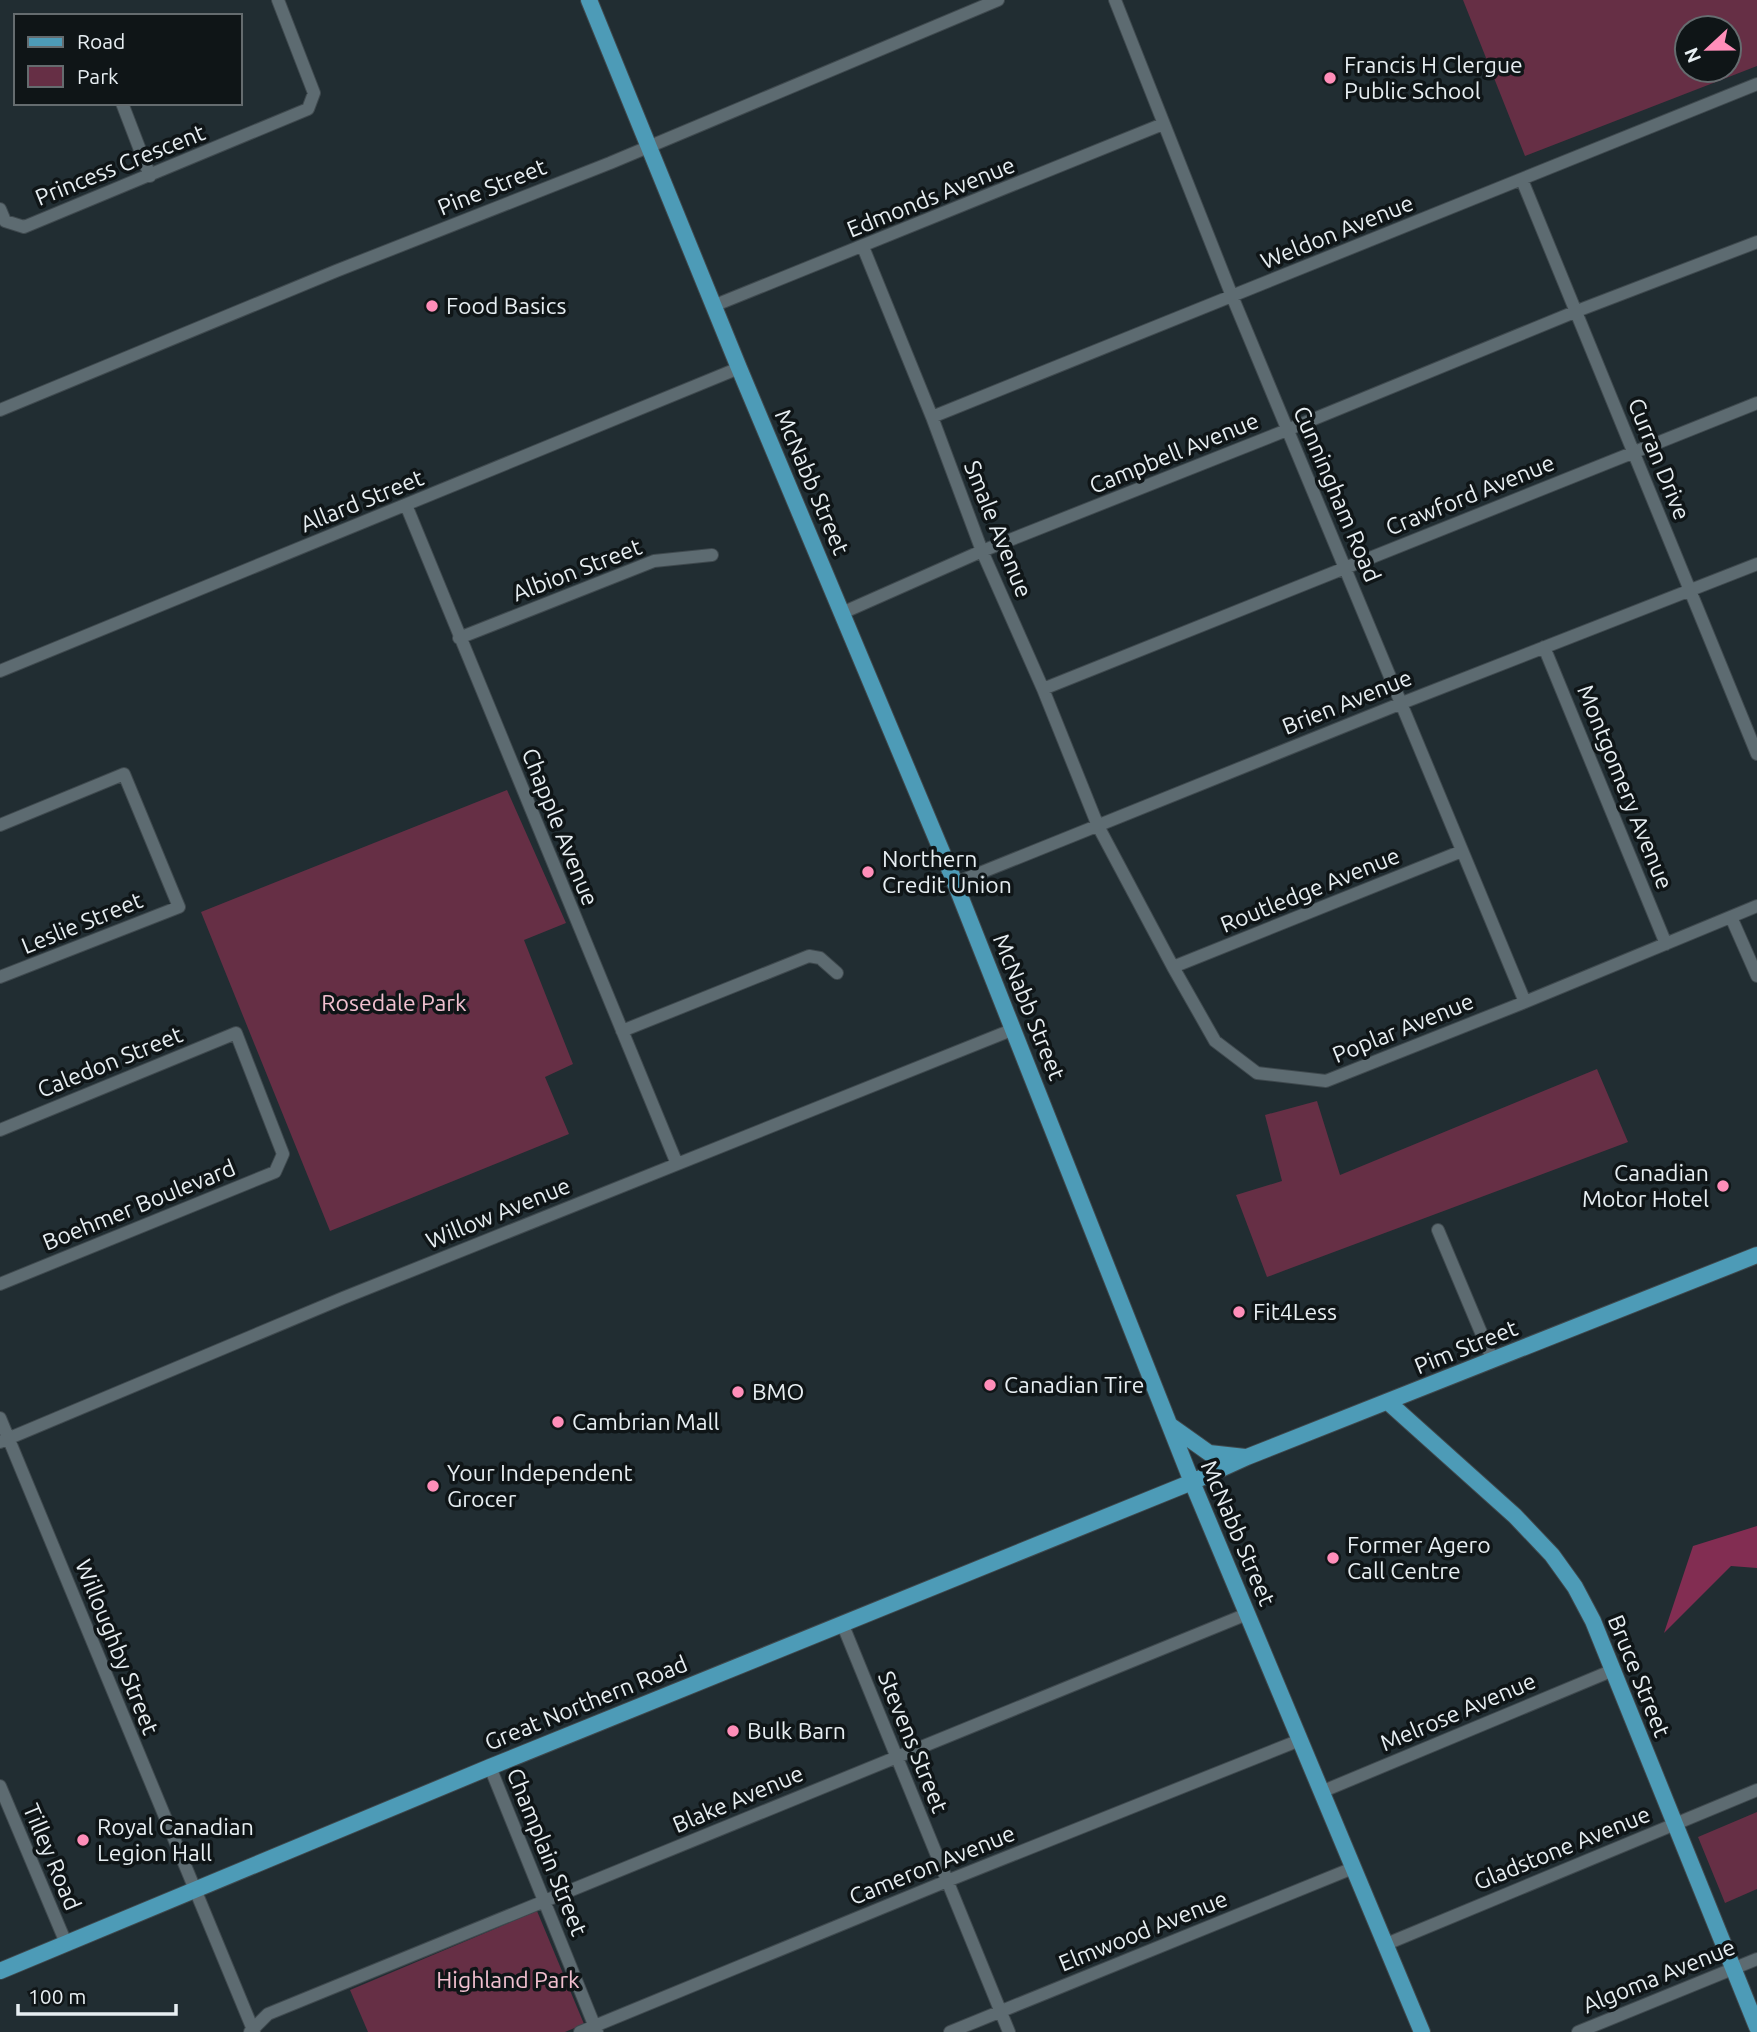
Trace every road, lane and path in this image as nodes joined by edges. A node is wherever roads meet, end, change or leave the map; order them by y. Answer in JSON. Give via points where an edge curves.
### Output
{"nodes":[{"id":1,"x":278,"y":0,"type":"edge"},
{"id":2,"x":589,"y":0,"type":"edge"},
{"id":3,"x":997,"y":0,"type":"edge"},
{"id":4,"x":1115,"y":0,"type":"edge"},
{"id":5,"x":1757,"y":85,"type":"edge"},
{"id":6,"x":123,"y":105,"type":"edge"},
{"id":7,"x":1163,"y":124,"type":"junction"},
{"id":8,"x":649,"y":145,"type":"junction"},
{"id":9,"x":150,"y":176,"type":"junction"},
{"id":10,"x":1522,"y":180,"type":"junction"},
{"id":11,"x":0,"y":209,"type":"edge"},
{"id":12,"x":1757,"y":242,"type":"edge"},
{"id":13,"x":863,"y":247,"type":"junction"},
{"id":14,"x":1232,"y":296,"type":"junction"},
{"id":15,"x":713,"y":306,"type":"junction"},
{"id":16,"x":1577,"y":311,"type":"junction"},
{"id":17,"x":739,"y":368,"type":"junction"},
{"id":18,"x":1757,"y":402,"type":"edge"},
{"id":19,"x":0,"y":410,"type":"edge"},
{"id":20,"x":932,"y":417,"type":"junction"},
{"id":21,"x":1287,"y":430,"type":"junction"},
{"id":22,"x":1633,"y":452,"type":"junction"},
{"id":23,"x":406,"y":505,"type":"junction"},
{"id":24,"x":982,"y":551,"type":"junction"},
{"id":25,"x":712,"y":555,"type":"dead end"},
{"id":26,"x":1757,"y":564,"type":"edge"},
{"id":27,"x":1345,"y":569,"type":"junction"},
{"id":28,"x":1690,"y":588,"type":"junction"},
{"id":29,"x":842,"y":613,"type":"junction"},
{"id":30,"x":460,"y":638,"type":"junction"},
{"id":31,"x":1544,"y":647,"type":"junction"},
{"id":32,"x":0,"y":671,"type":"edge"},
{"id":33,"x":1043,"y":689,"type":"junction"},
{"id":34,"x":1402,"y":703,"type":"junction"},
{"id":35,"x":1757,"y":754,"type":"edge"},
{"id":36,"x":0,"y":825,"type":"edge"},
{"id":37,"x":1098,"y":826,"type":"junction"},
{"id":38,"x":1462,"y":851,"type":"junction"},
{"id":39,"x":955,"y":883,"type":"junction"},
{"id":40,"x":1757,"y":906,"type":"edge"},
{"id":41,"x":1731,"y":917,"type":"junction"},
{"id":42,"x":1666,"y":944,"type":"junction"},
{"id":43,"x":1173,"y":967,"type":"junction"},
{"id":44,"x":837,"y":972,"type":"dead end"},
{"id":45,"x":1757,"y":976,"type":"edge"},
{"id":46,"x":0,"y":977,"type":"edge"},
{"id":47,"x":1525,"y":1002,"type":"junction"},
{"id":48,"x":1014,"y":1029,"type":"junction"},
{"id":49,"x":622,"y":1031,"type":"junction"},
{"id":50,"x":0,"y":1130,"type":"edge"},
{"id":51,"x":283,"y":1154,"type":"joint"},
{"id":52,"x":677,"y":1164,"type":"junction"},
{"id":53,"x":1438,"y":1230,"type":"dead end"},
{"id":54,"x":1757,"y":1255,"type":"edge"},
{"id":55,"x":0,"y":1284,"type":"edge"},
{"id":56,"x":1493,"y":1361,"type":"junction"},
{"id":57,"x":1388,"y":1402,"type":"junction"},
{"id":58,"x":0,"y":1418,"type":"edge"},
{"id":59,"x":1169,"y":1424,"type":"junction"},
{"id":60,"x":4,"y":1440,"type":"edge"},
{"id":61,"x":1247,"y":1457,"type":"junction"},
{"id":62,"x":1192,"y":1482,"type":"junction"},
{"id":63,"x":1247,"y":1614,"type":"junction"},
{"id":64,"x":842,"y":1623,"type":"junction"},
{"id":65,"x":1611,"y":1671,"type":"junction"},
{"id":66,"x":1300,"y":1740,"type":"junction"},
{"id":67,"x":896,"y":1756,"type":"junction"},
{"id":68,"x":490,"y":1767,"type":"junction"},
{"id":69,"x":0,"y":1786,"type":"edge"},
{"id":70,"x":1757,"y":1790,"type":"edge"},
{"id":71,"x":1321,"y":1792,"type":"junction"},
{"id":72,"x":1675,"y":1824,"type":"junction"},
{"id":73,"x":1353,"y":1868,"type":"junction"},
{"id":74,"x":947,"y":1881,"type":"junction"},
{"id":75,"x":195,"y":1891,"type":"junction"},
{"id":76,"x":545,"y":1901,"type":"junction"},
{"id":77,"x":66,"y":1944,"type":"junction"},
{"id":78,"x":1384,"y":1945,"type":"junction"},
{"id":79,"x":1757,"y":1959,"type":"edge"},
{"id":80,"x":1733,"y":1968,"type":"junction"},
{"id":81,"x":0,"y":1970,"type":"edge"},
{"id":82,"x":1000,"y":2011,"type":"junction"},
{"id":83,"x":1757,"y":2027,"type":"edge"},
{"id":84,"x":596,"y":2029,"type":"edge"},
{"id":85,"x":252,"y":2031,"type":"edge"},
{"id":86,"x":580,"y":2032,"type":"edge"},
{"id":87,"x":950,"y":2032,"type":"edge"},
{"id":88,"x":1009,"y":2032,"type":"edge"},
{"id":89,"x":1422,"y":2032,"type":"edge"},
{"id":90,"x":1578,"y":2032,"type":"edge"}],
"edges":[{"from":1,"to":9,"type":"street","name":"Princess Crescent","via":[[314,93],[308,108]]},
{"from":2,"to":8,"type":"main road","name":"McNabb Street"},
{"from":3,"to":8,"type":"street","name":"Pine Street"},
{"from":4,"to":7,"type":"street","name":"Cunningham Road"},
{"from":5,"to":10,"type":"street","name":"Weldon Avenue"},
{"from":6,"to":9,"type":"street"},
{"from":7,"to":13,"type":"street","name":"Edmonds Avenue"},
{"from":7,"to":14,"type":"street","name":"Cunningham Road"},
{"from":8,"to":15,"type":"main road","name":"McNabb Street"},
{"from":8,"to":19,"type":"street","name":"Pine Street"},
{"from":9,"to":11,"type":"street","name":"Princess Crescent","via":[[24,227],[5,221]]},
{"from":10,"to":14,"type":"street","name":"Weldon Avenue"},
{"from":10,"to":16,"type":"street","name":"Curran Drive"},
{"from":12,"to":16,"type":"street","name":"Campbell Avenue"},
{"from":13,"to":15,"type":"street","name":"Edmonds Avenue"},
{"from":13,"to":20,"type":"street","name":"Smale Avenue"},
{"from":14,"to":20,"type":"street","name":"Weldon Avenue"},
{"from":14,"to":21,"type":"street","name":"Cunningham Road"},
{"from":15,"to":17,"type":"main road","name":"McNabb Street"},
{"from":16,"to":21,"type":"street","name":"Campbell Avenue"},
{"from":16,"to":22,"type":"street","name":"Curran Drive"},
{"from":17,"to":23,"type":"street","name":"Allard Street"},
{"from":17,"to":29,"type":"main road","name":"McNabb Street"},
{"from":18,"to":22,"type":"street","name":"Crawford Avenue"},
{"from":20,"to":24,"type":"street","name":"Smale Avenue"},
{"from":21,"to":24,"type":"street","name":"Campbell Avenue"},
{"from":21,"to":27,"type":"street","name":"Cunningham Road"},
{"from":22,"to":27,"type":"street","name":"Crawford Avenue"},
{"from":22,"to":28,"type":"street","name":"Curran Drive"},
{"from":23,"to":30,"type":"street","name":"Chapple Avenue"},
{"from":23,"to":32,"type":"street","name":"Allard Street"},
{"from":24,"to":29,"type":"street","name":"Campbell Avenue"},
{"from":24,"to":33,"type":"street","name":"Smale Avenue"},
{"from":25,"to":30,"type":"street","name":"Albion Street","via":[[654,561]]},
{"from":26,"to":28,"type":"street","name":"Brien Avenue"},
{"from":27,"to":33,"type":"street","name":"Crawford Avenue"},
{"from":27,"to":34,"type":"street","name":"Cunningham Road"},
{"from":28,"to":31,"type":"street","name":"Brien Avenue"},
{"from":28,"to":35,"type":"street","name":"Curran Drive"},
{"from":29,"to":39,"type":"main road","name":"McNabb Street"},
{"from":30,"to":49,"type":"street","name":"Chapple Avenue"},
{"from":31,"to":34,"type":"street","name":"Brien Avenue"},
{"from":31,"to":42,"type":"street","name":"Montgomery Avenue"},
{"from":33,"to":37,"type":"street","name":"Smale Avenue"},
{"from":34,"to":37,"type":"street","name":"Brien Avenue"},
{"from":34,"to":38,"type":"street","name":"Cunningham Road"},
{"from":36,"to":46,"type":"street","name":"Leslie Street","via":[[124,774],[179,907]]},
{"from":37,"to":39,"type":"street","name":"Brien Avenue"},
{"from":37,"to":43,"type":"street","name":"Poplar Avenue"},
{"from":38,"to":43,"type":"street","name":"Routledge Avenue"},
{"from":38,"to":47,"type":"street","name":"Cunningham Road"},
{"from":39,"to":48,"type":"main road","name":"McNabb Street"},
{"from":40,"to":41,"type":"street","name":"Poplar Avenue"},
{"from":41,"to":42,"type":"street","name":"Poplar Avenue"},
{"from":41,"to":45,"type":"street"},
{"from":42,"to":47,"type":"street","name":"Poplar Avenue"},
{"from":43,"to":47,"type":"street","name":"Poplar Avenue","via":[[1215,1041],[1257,1073],[1326,1081]]},
{"from":44,"to":49,"type":"street","via":[[820,958],[809,956]]},
{"from":48,"to":52,"type":"street","name":"Willow Avenue"},
{"from":48,"to":59,"type":"main road","name":"McNabb Street"},
{"from":49,"to":52,"type":"street","name":"Chapple Avenue"},
{"from":50,"to":51,"type":"street","name":"Caledon Street","via":[[236,1034]]},
{"from":51,"to":55,"type":"street","name":"Boehmer Boulevard","via":[[275,1172]]},
{"from":52,"to":60,"type":"street","name":"Willow Avenue"},
{"from":53,"to":56,"type":"street"},
{"from":54,"to":56,"type":"main road","name":"Pim Street"},
{"from":56,"to":57,"type":"main road","name":"Pim Street"},
{"from":57,"to":61,"type":"main road","name":"Pim Street"},
{"from":57,"to":65,"type":"main road","name":"Bruce Street","via":[[1552,1555],[1593,1621]]},
{"from":58,"to":60,"type":"street","name":"Willoughby Street"},
{"from":59,"to":61,"type":"main road","via":[[1209,1452]]},
{"from":59,"to":62,"type":"main road","name":"McNabb Street"},
{"from":60,"to":75,"type":"street","name":"Willoughby Street"},
{"from":61,"to":62,"type":"main road","name":"Pim Street"},
{"from":62,"to":63,"type":"main road","name":"McNabb Street"},
{"from":62,"to":64,"type":"main road","name":"Great Northern Road"},
{"from":63,"to":66,"type":"main road","name":"McNabb Street"},
{"from":63,"to":67,"type":"street","name":"Blake Avenue"},
{"from":64,"to":67,"type":"street","name":"Stevens Street"},
{"from":64,"to":68,"type":"main road","name":"Great Northern Road"},
{"from":65,"to":71,"type":"street","name":"Melrose Avenue"},
{"from":65,"to":72,"type":"main road","name":"Bruce Street"},
{"from":66,"to":71,"type":"main road","name":"McNabb Street"},
{"from":66,"to":74,"type":"street","name":"Cameron Avenue"},
{"from":67,"to":74,"type":"street","name":"Stevens Street"},
{"from":67,"to":76,"type":"street","name":"Blake Avenue"},
{"from":68,"to":75,"type":"main road","name":"Great Northern Road"},
{"from":68,"to":76,"type":"street","name":"Champlain Street"},
{"from":69,"to":77,"type":"street","name":"Tilley Road"},
{"from":70,"to":72,"type":"street","name":"Gladstone Avenue"},
{"from":71,"to":73,"type":"main road","name":"McNabb Street"},
{"from":72,"to":78,"type":"street","name":"Gladstone Avenue"},
{"from":72,"to":80,"type":"main road","name":"Bruce Street"},
{"from":73,"to":78,"type":"main road","name":"McNabb Street"},
{"from":73,"to":82,"type":"street","name":"Elmwood Avenue"},
{"from":74,"to":82,"type":"street","name":"Stevens Street"},
{"from":74,"to":84,"type":"street","name":"Cameron Avenue"},
{"from":75,"to":77,"type":"main road","name":"Great Northern Road"},
{"from":75,"to":85,"type":"street","name":"Willoughby Street"},
{"from":76,"to":84,"type":"street","name":"Champlain Street"},
{"from":76,"to":85,"type":"street","name":"Blake Avenue","via":[[268,2014]]},
{"from":77,"to":81,"type":"main road","name":"Great Northern Road"},
{"from":78,"to":89,"type":"main road","name":"McNabb Street"},
{"from":79,"to":80,"type":"street","name":"Algoma Avenue"},
{"from":80,"to":83,"type":"main road","name":"Bruce Street"},
{"from":80,"to":90,"type":"street","name":"Algoma Avenue"},
{"from":82,"to":87,"type":"street","name":"Elmwood Avenue"},
{"from":82,"to":88,"type":"street","name":"Stevens Street"},
{"from":84,"to":86,"type":"street","name":"Cameron Avenue"}]}
